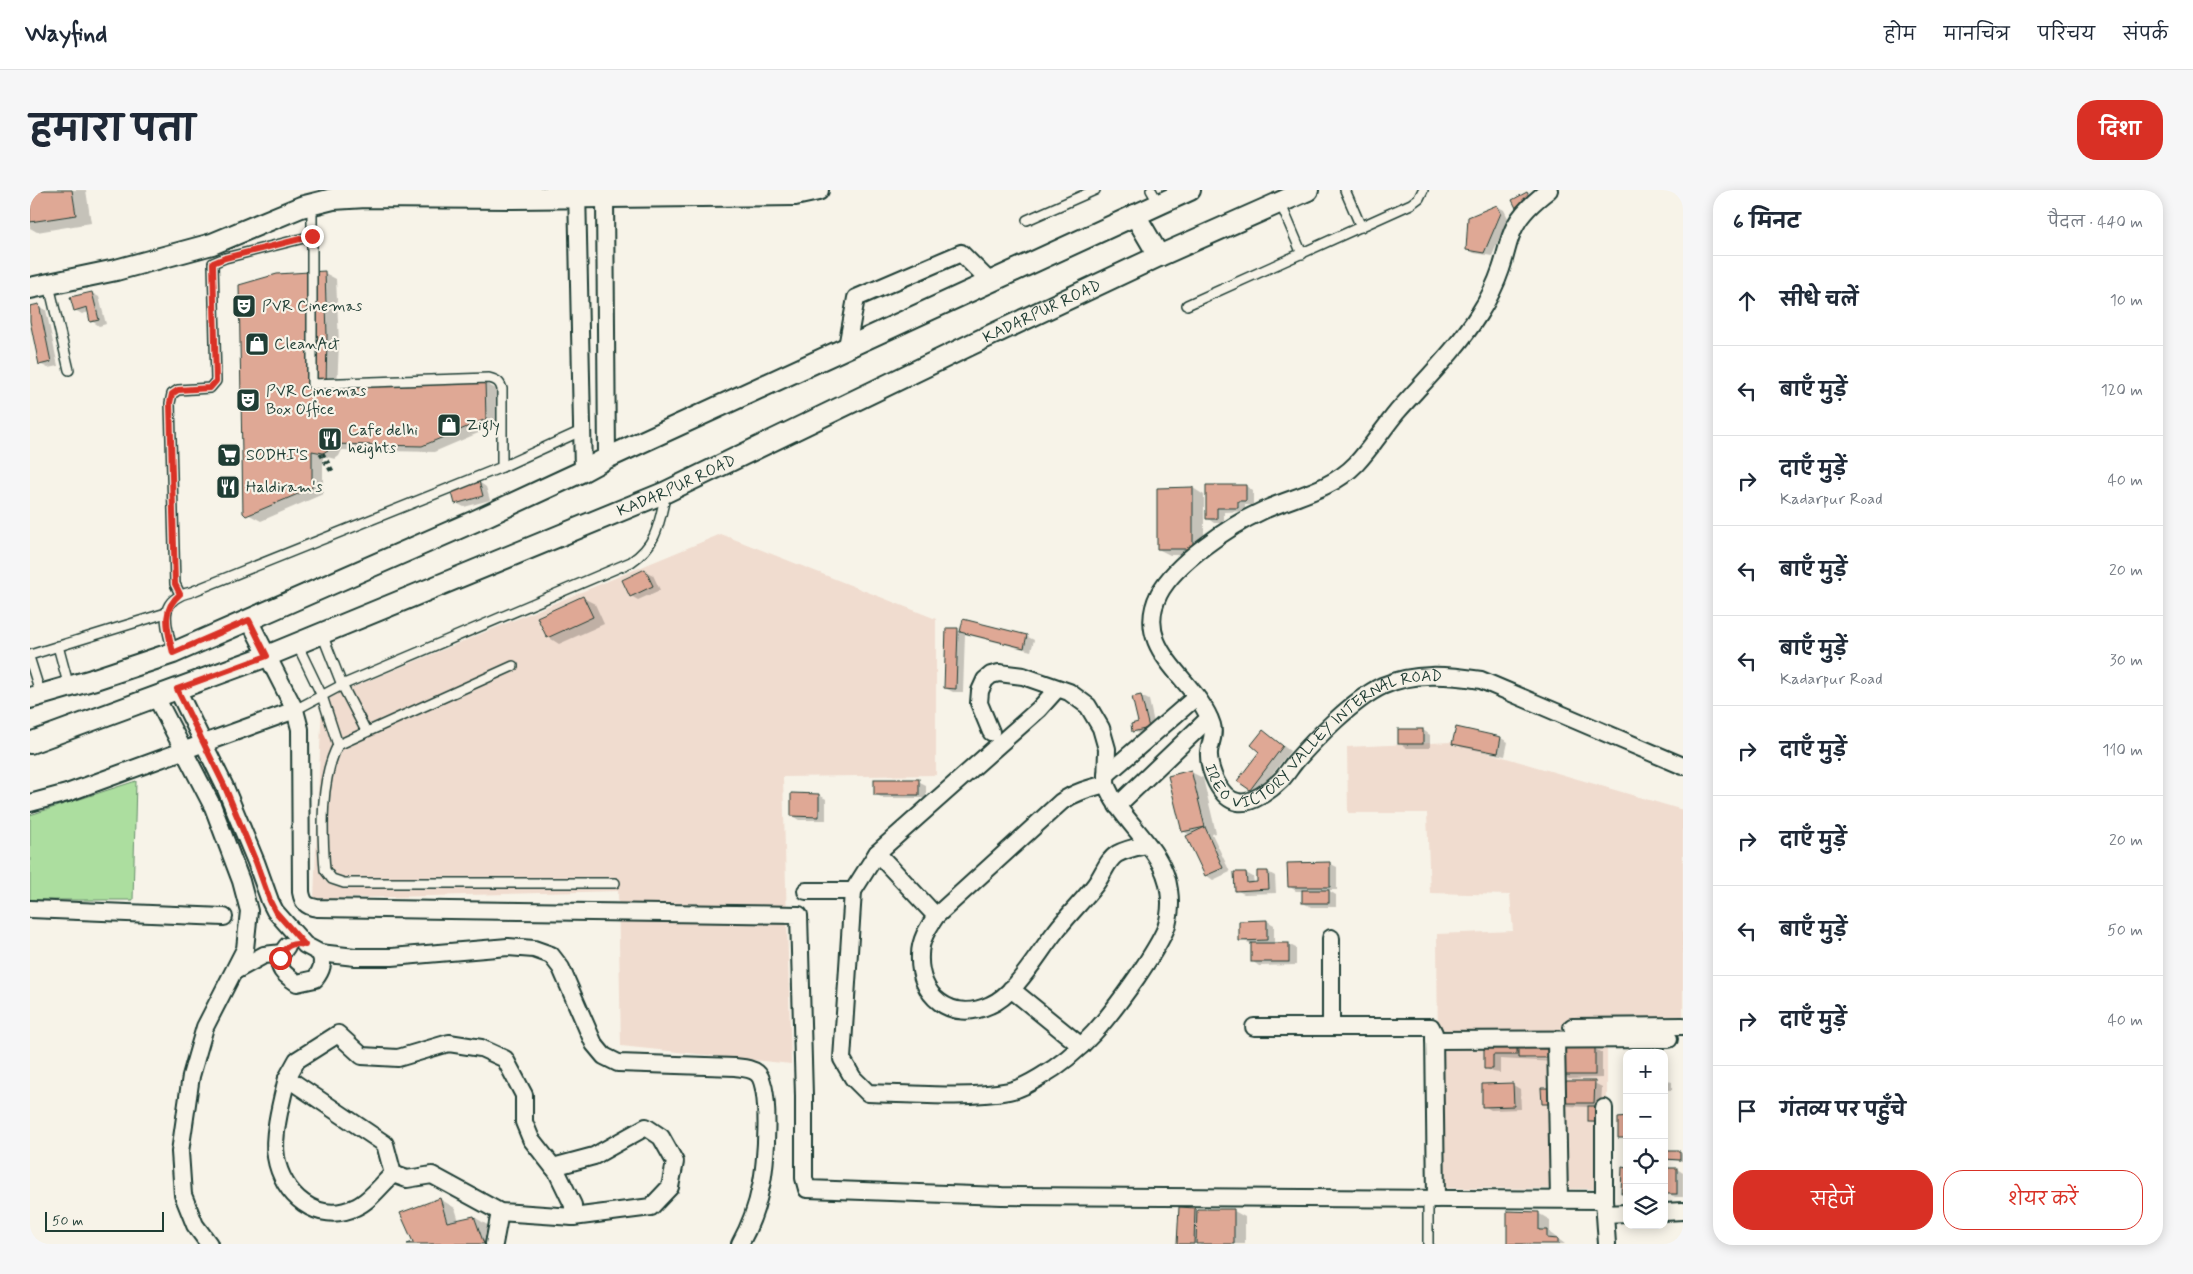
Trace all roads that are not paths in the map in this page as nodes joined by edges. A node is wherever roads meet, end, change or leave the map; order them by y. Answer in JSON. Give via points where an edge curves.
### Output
{"nodes":[{"id":1,"x":818,"y":190,"type":"edge"},
{"id":2,"x":1095,"y":190,"type":"edge"},
{"id":3,"x":1190,"y":190,"type":"edge"},
{"id":4,"x":1308,"y":190,"type":"edge"},
{"id":5,"x":1345,"y":190,"type":"edge"},
{"id":6,"x":1423,"y":190,"type":"edge"},
{"id":7,"x":1549,"y":190,"type":"edge"},
{"id":8,"x":578,"y":194,"type":"edge"},
{"id":9,"x":606,"y":194,"type":"edge"},
{"id":10,"x":1155,"y":197,"type":"edge"},
{"id":11,"x":1280,"y":202,"type":"junction"},
{"id":12,"x":312,"y":203,"type":"junction"},
{"id":13,"x":1135,"y":215,"type":"junction"},
{"id":14,"x":1027,"y":220,"type":"dead end"},
{"id":15,"x":1361,"y":227,"type":"junction"},
{"id":16,"x":312,"y":236,"type":"junction"},
{"id":17,"x":210,"y":254,"type":"junction"},
{"id":18,"x":1302,"y":254,"type":"junction"},
{"id":19,"x":1159,"y":256,"type":"junction"},
{"id":20,"x":990,"y":282,"type":"junction"},
{"id":21,"x":39,"y":286,"type":"edge"},
{"id":22,"x":604,"y":301,"type":"junction"},
{"id":23,"x":580,"y":302,"type":"junction"},
{"id":24,"x":1187,"y":305,"type":"dead end"},
{"id":25,"x":847,"y":348,"type":"junction"},
{"id":26,"x":69,"y":370,"type":"dead end"},
{"id":27,"x":582,"y":388,"type":"junction"},
{"id":28,"x":606,"y":388,"type":"junction"},
{"id":29,"x":583,"y":430,"type":"junction"},
{"id":30,"x":607,"y":458,"type":"junction"},
{"id":31,"x":502,"y":467,"type":"junction"},
{"id":32,"x":584,"y":471,"type":"junction"},
{"id":33,"x":666,"y":492,"type":"junction"},
{"id":34,"x":180,"y":594,"type":"junction"},
{"id":35,"x":166,"y":613,"type":"junction"},
{"id":36,"x":249,"y":620,"type":"junction"},
{"id":37,"x":322,"y":634,"type":"junction"},
{"id":38,"x":297,"y":644,"type":"junction"},
{"id":39,"x":58,"y":646,"type":"junction"},
{"id":40,"x":173,"y":653,"type":"junction"},
{"id":41,"x":30,"y":655,"type":"edge"},
{"id":42,"x":267,"y":656,"type":"junction"},
{"id":43,"x":30,"y":660,"type":"edge"},
{"id":44,"x":513,"y":666,"type":"dead end"},
{"id":45,"x":342,"y":685,"type":"junction"},
{"id":46,"x":69,"y":687,"type":"junction"},
{"id":47,"x":177,"y":689,"type":"junction"},
{"id":48,"x":1057,"y":689,"type":"junction"},
{"id":49,"x":322,"y":696,"type":"junction"},
{"id":50,"x":35,"y":697,"type":"edge"},
{"id":51,"x":156,"y":697,"type":"junction"},
{"id":52,"x":1196,"y":697,"type":"junction"},
{"id":53,"x":295,"y":710,"type":"junction"},
{"id":54,"x":1208,"y":718,"type":"junction"},
{"id":55,"x":366,"y":731,"type":"junction"},
{"id":56,"x":991,"y":732,"type":"dead end"},
{"id":57,"x":30,"y":742,"type":"edge"},
{"id":58,"x":204,"y":743,"type":"junction"},
{"id":59,"x":338,"y":745,"type":"junction"},
{"id":60,"x":184,"y":751,"type":"junction"},
{"id":61,"x":1683,"y":766,"type":"edge"},
{"id":62,"x":1106,"y":779,"type":"junction"},
{"id":63,"x":225,"y":787,"type":"junction"},
{"id":64,"x":207,"y":795,"type":"junction"},
{"id":65,"x":30,"y":803,"type":"edge"},
{"id":66,"x":1117,"y":806,"type":"junction"},
{"id":67,"x":246,"y":838,"type":"junction"},
{"id":68,"x":227,"y":845,"type":"junction"},
{"id":69,"x":1146,"y":845,"type":"junction"},
{"id":70,"x":877,"y":853,"type":"junction"},
{"id":71,"x":615,"y":883,"type":"dead end"},
{"id":72,"x":806,"y":891,"type":"dead end"},
{"id":73,"x":853,"y":891,"type":"junction"},
{"id":74,"x":30,"y":909,"type":"edge"},
{"id":75,"x":936,"y":916,"type":"junction"},
{"id":76,"x":224,"y":917,"type":"dead end"},
{"id":77,"x":1332,"y":938,"type":"dead end"},
{"id":78,"x":305,"y":945,"type":"junction"},
{"id":79,"x":282,"y":953,"type":"junction"},
{"id":80,"x":320,"y":953,"type":"junction"},
{"id":81,"x":233,"y":973,"type":"junction"},
{"id":82,"x":1011,"y":989,"type":"junction"},
{"id":83,"x":1683,"y":1026,"type":"edge"},
{"id":84,"x":1254,"y":1027,"type":"dead end"},
{"id":85,"x":1331,"y":1027,"type":"junction"},
{"id":86,"x":1572,"y":1027,"type":"dead end"},
{"id":87,"x":1669,"y":1039,"type":"dead end"},
{"id":88,"x":1434,"y":1040,"type":"junction"},
{"id":89,"x":1556,"y":1040,"type":"junction"},
{"id":90,"x":1081,"y":1046,"type":"junction"},
{"id":91,"x":287,"y":1078,"type":"junction"},
{"id":92,"x":1604,"y":1108,"type":"dead end"},
{"id":93,"x":553,"y":1167,"type":"junction"},
{"id":94,"x":393,"y":1174,"type":"junction"},
{"id":95,"x":1432,"y":1198,"type":"junction"},
{"id":96,"x":1559,"y":1199,"type":"junction"},
{"id":97,"x":1605,"y":1207,"type":"junction"},
{"id":98,"x":1683,"y":1211,"type":"edge"},
{"id":99,"x":500,"y":1212,"type":"junction"},
{"id":100,"x":1623,"y":1212,"type":"edge"},
{"id":101,"x":1668,"y":1212,"type":"edge"},
{"id":102,"x":573,"y":1217,"type":"junction"},
{"id":103,"x":209,"y":1244,"type":"edge"},
{"id":104,"x":494,"y":1244,"type":"edge"},
{"id":105,"x":740,"y":1244,"type":"edge"},
{"id":106,"x":1428,"y":1244,"type":"edge"},
{"id":107,"x":1607,"y":1244,"type":"edge"}],
"edges":[{"from":1,"to":9,"type":"street","via":[[794,195]]},
{"from":2,"to":14,"type":"lane"},
{"from":3,"to":10,"type":"street"},
{"from":4,"to":11,"type":"street","name":"KADARPUR ROAD"},
{"from":5,"to":15,"type":"lane"},
{"from":6,"to":15,"type":"lane","via":[[1411,204]]},
{"from":7,"to":52,"type":"street","name":"IREO VICTORY VALLEY INTERNAL ROAD","via":[[1514,227],[1501,269],[1480,313],[1356,464],[1329,485],[1244,520],[1183,564],[1169,579],[1155,604],[1156,644]]},
{"from":8,"to":9,"type":"street"},
{"from":8,"to":12,"type":"street","via":[[366,197]]},
{"from":8,"to":23,"type":"street"},
{"from":9,"to":22,"type":"street"},
{"from":10,"to":13,"type":"street"},
{"from":11,"to":18,"type":"lane"},
{"from":11,"to":19,"type":"street","name":"KADARPUR ROAD"},
{"from":12,"to":16,"type":"lane"},
{"from":12,"to":17,"type":"street"},
{"from":13,"to":19,"type":"street"},
{"from":13,"to":20,"type":"street"},
{"from":15,"to":18,"type":"lane"},
{"from":16,"to":17,"type":"lane","via":[[225,258]]},
{"from":16,"to":31,"type":"lane","via":[[312,384],[496,379],[502,389]]},
{"from":17,"to":21,"type":"street"},
{"from":17,"to":34,"type":"lane","via":[[216,381],[210,388],[178,390],[172,394],[170,403],[175,584]]},
{"from":18,"to":24,"type":"lane"},
{"from":19,"to":33,"type":"street","name":"KADARPUR ROAD"},
{"from":20,"to":25,"type":"street"},
{"from":20,"to":25,"type":"street","via":[[961,252],[856,298]]},
{"from":21,"to":26,"type":"lane"},
{"from":22,"to":23,"type":"street"},
{"from":22,"to":28,"type":"street"},
{"from":23,"to":27,"type":"street"},
{"from":25,"to":30,"type":"street"},
{"from":27,"to":28,"type":"street"},
{"from":27,"to":29,"type":"street"},
{"from":28,"to":30,"type":"street"},
{"from":29,"to":31,"type":"lane"},
{"from":29,"to":32,"type":"street"},
{"from":30,"to":32,"type":"street"},
{"from":31,"to":34,"type":"lane"},
{"from":32,"to":36,"type":"street"},
{"from":33,"to":37,"type":"street","name":"KADARPUR ROAD"},
{"from":33,"to":45,"type":"lane","via":[[651,545],[631,562]]},
{"from":34,"to":35,"type":"lane"},
{"from":35,"to":39,"type":"lane"},
{"from":35,"to":40,"type":"lane"},
{"from":36,"to":40,"type":"street"},
{"from":36,"to":42,"type":"street"},
{"from":37,"to":38,"type":"street","name":"KADARPUR ROAD"},
{"from":37,"to":45,"type":"lane"},
{"from":38,"to":42,"type":"street","name":"KADARPUR ROAD"},
{"from":38,"to":49,"type":"lane"},
{"from":39,"to":41,"type":"lane"},
{"from":39,"to":46,"type":"lane"},
{"from":40,"to":46,"type":"street"},
{"from":42,"to":47,"type":"street","name":"KADARPUR ROAD"},
{"from":42,"to":53,"type":"street"},
{"from":43,"to":50,"type":"lane"},
{"from":44,"to":55,"type":"lane"},
{"from":45,"to":49,"type":"lane"},
{"from":45,"to":55,"type":"lane"},
{"from":46,"to":50,"type":"street"},
{"from":47,"to":51,"type":"street","name":"KADARPUR ROAD"},
{"from":47,"to":58,"type":"street"},
{"from":48,"to":56,"type":"street","via":[[1023,676],[991,675],[980,691],[979,703]]},
{"from":48,"to":62,"type":"street","via":[[1080,698],[1101,728],[1107,749]]},
{"from":48,"to":70,"type":"street","via":[[1025,722]]},
{"from":49,"to":53,"type":"lane"},
{"from":49,"to":59,"type":"lane"},
{"from":51,"to":57,"type":"street","name":"KADARPUR ROAD"},
{"from":51,"to":60,"type":"street"},
{"from":52,"to":54,"type":"street","name":"IREO VICTORY VALLEY INTERNAL ROAD"},
{"from":52,"to":62,"type":"street"},
{"from":53,"to":58,"type":"street"},
{"from":53,"to":95,"type":"street","via":[[300,729],[301,892],[302,901],[307,906],[798,914],[804,1178],[807,1189],[1002,1196]]},
{"from":54,"to":61,"type":"street","name":"IREO VICTORY VALLEY INTERNAL ROAD","via":[[1213,727],[1210,765],[1230,800],[1246,803],[1280,782],[1322,734],[1365,695],[1396,681],[1415,677],[1451,676],[1481,680]]},
{"from":54,"to":66,"type":"street"},
{"from":55,"to":59,"type":"lane"},
{"from":58,"to":60,"type":"street"},
{"from":58,"to":63,"type":"street"},
{"from":59,"to":71,"type":"lane","via":[[325,780],[324,856],[325,870],[332,879],[344,883]]},
{"from":60,"to":64,"type":"street"},
{"from":60,"to":65,"type":"street"},
{"from":62,"to":66,"type":"street"},
{"from":62,"to":75,"type":"street","via":[[1061,802]]},
{"from":63,"to":64,"type":"street"},
{"from":63,"to":67,"type":"street"},
{"from":64,"to":68,"type":"street"},
{"from":66,"to":69,"type":"street"},
{"from":67,"to":68,"type":"street"},
{"from":67,"to":78,"type":"street","via":[[275,911]]},
{"from":68,"to":81,"type":"street","via":[[249,910],[245,949]]},
{"from":69,"to":82,"type":"street","via":[[1125,850],[1113,858],[1095,886]]},
{"from":69,"to":90,"type":"street","via":[[1166,875],[1170,904],[1165,929],[1119,1002]]},
{"from":70,"to":73,"type":"street"},
{"from":70,"to":75,"type":"street"},
{"from":72,"to":73,"type":"street"},
{"from":73,"to":90,"type":"street","via":[[842,1059],[853,1078],[868,1093],[1009,1091],[1046,1073]]},
{"from":74,"to":76,"type":"street"},
{"from":75,"to":82,"type":"street","via":[[922,941],[920,955],[924,985],[929,994],[950,1007],[974,1009],[992,1004]]},
{"from":77,"to":85,"type":"street"},
{"from":78,"to":79,"type":"street","via":[[295,942],[286,946]]},
{"from":78,"to":80,"type":"street"},
{"from":79,"to":80,"type":"street","via":[[279,964],[283,974],[297,983],[315,979],[321,971],[323,960]]},
{"from":79,"to":81,"type":"street","via":[[264,955]]},
{"from":80,"to":105,"type":"street","via":[[392,957],[508,947],[534,949],[551,955],[561,968],[594,1044],[604,1056],[618,1063],[748,1068],[758,1074],[765,1084],[766,1099],[764,1170],[750,1226]]},
{"from":81,"to":103,"type":"street","via":[[205,1027],[191,1076],[180,1152],[183,1195],[195,1225]]},
{"from":82,"to":90,"type":"street"},
{"from":83,"to":86,"type":"street"},
{"from":84,"to":85,"type":"street"},
{"from":85,"to":88,"type":"street","via":[[1428,1026],[1434,1030]]},
{"from":87,"to":89,"type":"street"},
{"from":88,"to":89,"type":"street"},
{"from":88,"to":95,"type":"street"},
{"from":89,"to":96,"type":"street"},
{"from":91,"to":93,"type":"street","via":[[297,1060],[338,1034],[362,1056],[398,1058],[449,1044],[481,1048],[505,1059],[524,1095],[524,1122],[531,1139]]},
{"from":91,"to":94,"type":"street","via":[[385,1144]]},
{"from":91,"to":94,"type":"street","via":[[278,1119],[275,1156],[282,1180],[297,1200],[313,1209],[336,1212],[356,1207]]},
{"from":92,"to":97,"type":"street"},
{"from":93,"to":102,"type":"street","via":[[573,1205]]},
{"from":93,"to":102,"type":"street","via":[[594,1156],[646,1126],[661,1137],[675,1162],[670,1187],[651,1207]]},
{"from":94,"to":99,"type":"street","via":[[407,1179],[432,1175]]},
{"from":95,"to":96,"type":"street"},
{"from":95,"to":106,"type":"lane"},
{"from":96,"to":97,"type":"street"},
{"from":97,"to":100,"type":"street"},
{"from":97,"to":107,"type":"street"},
{"from":98,"to":101,"type":"street"},
{"from":99,"to":102,"type":"street"},
{"from":99,"to":104,"type":"street"}]}
